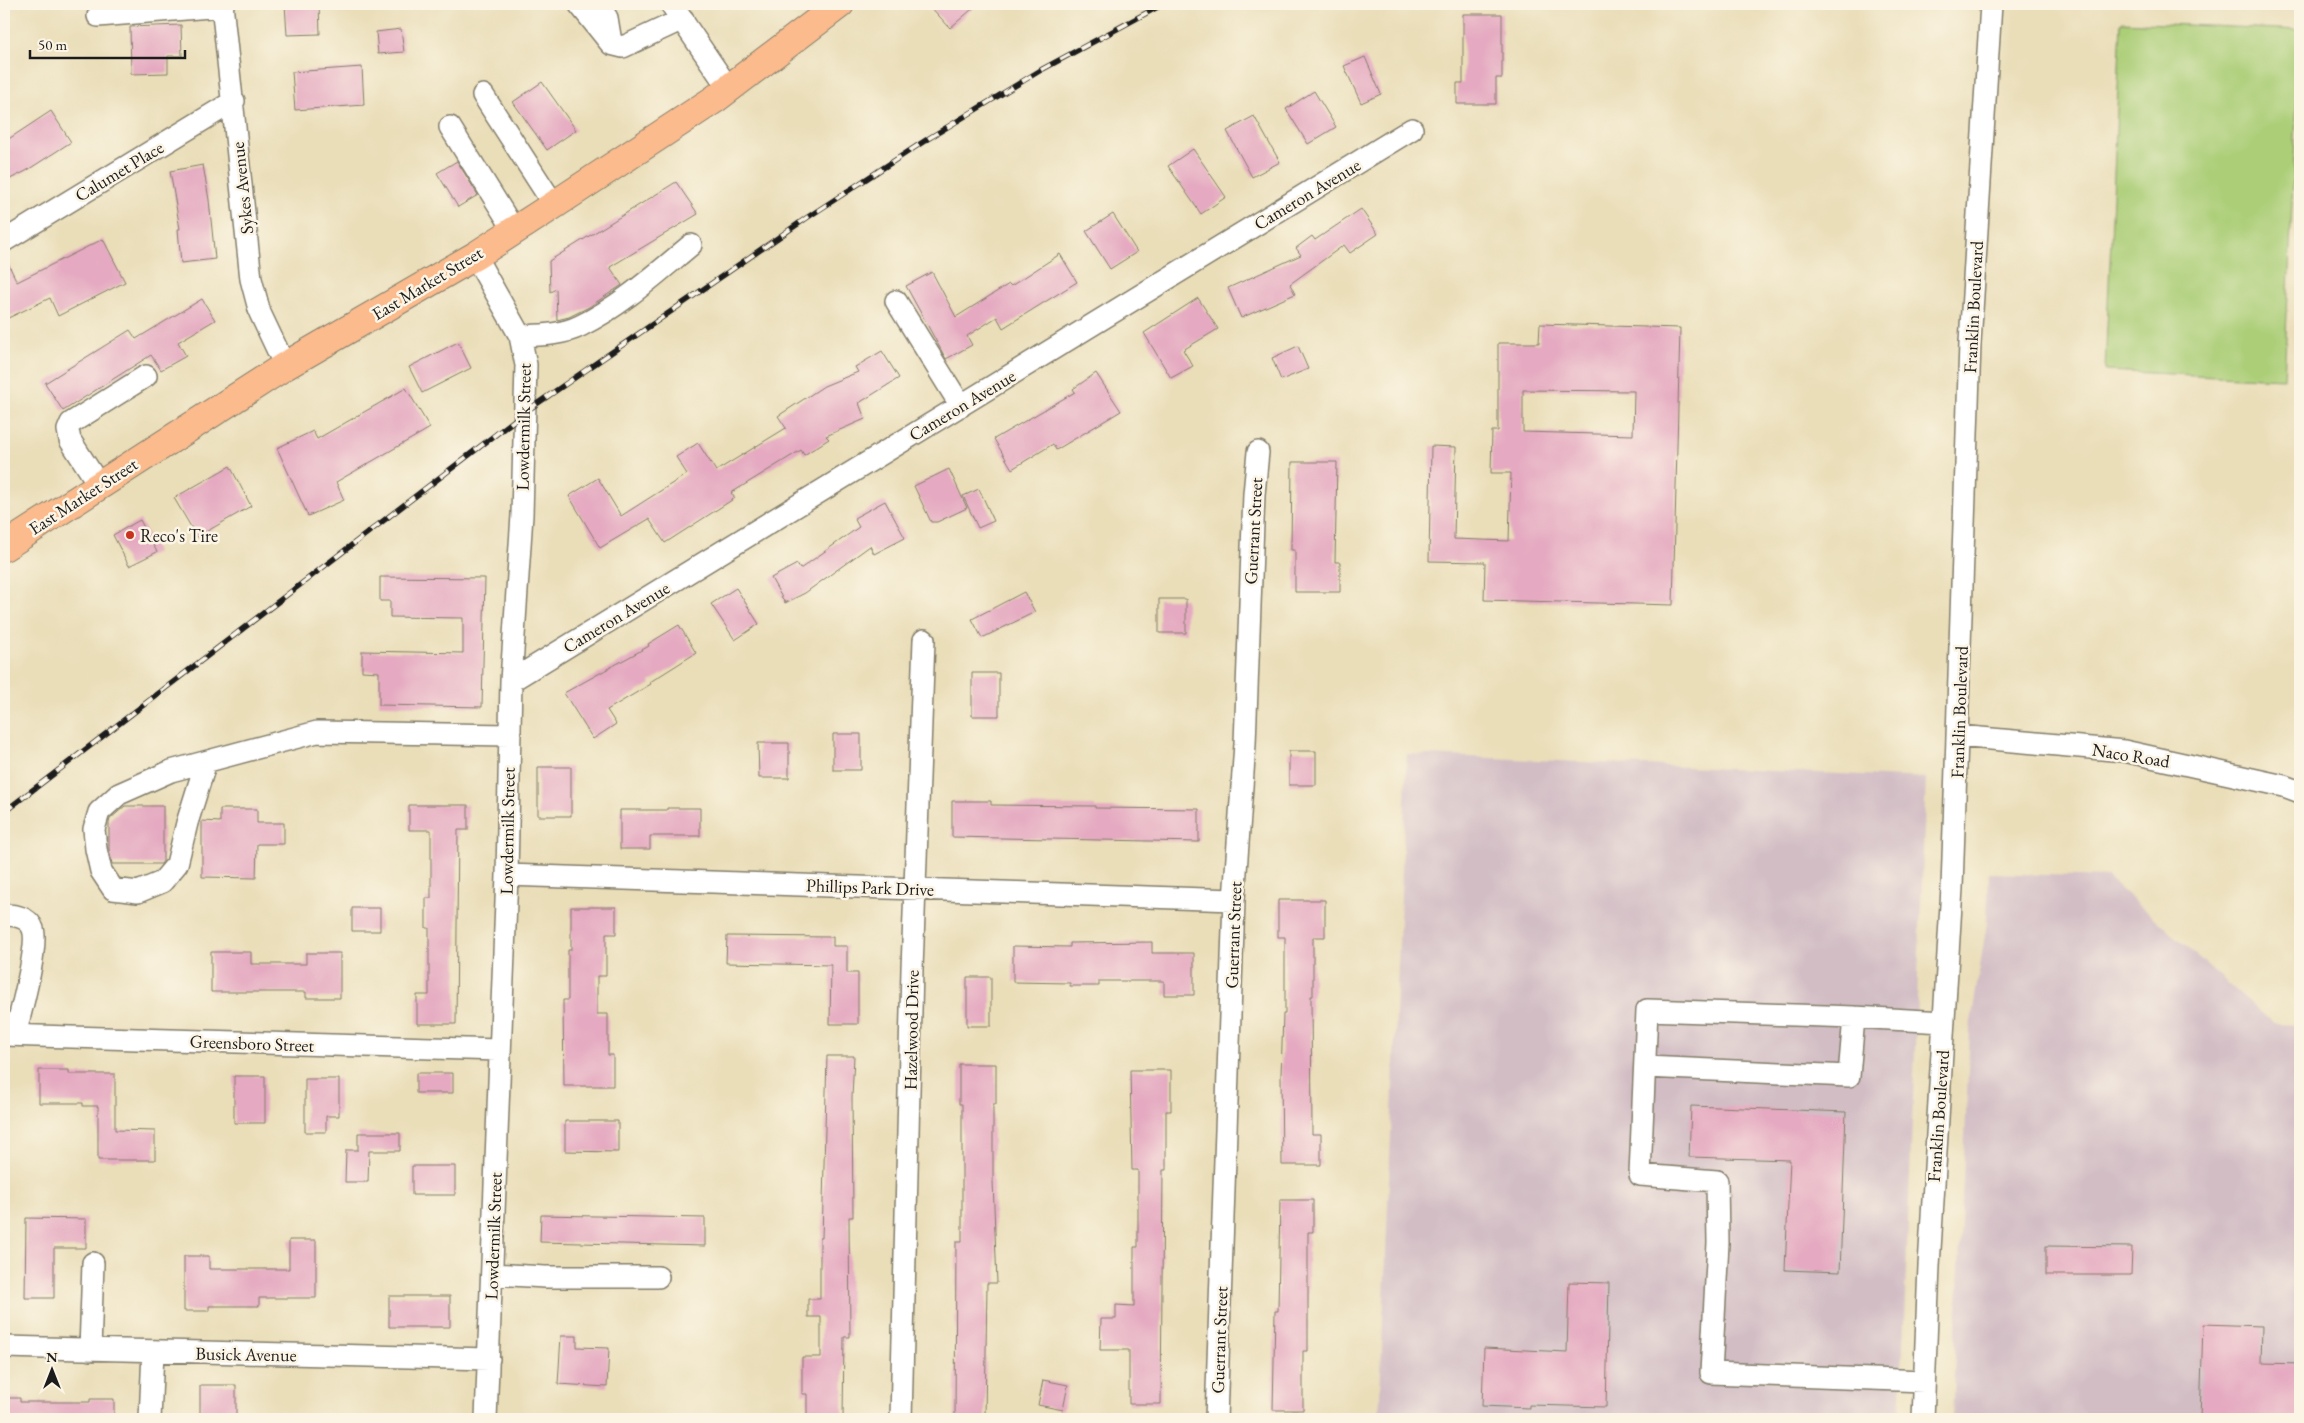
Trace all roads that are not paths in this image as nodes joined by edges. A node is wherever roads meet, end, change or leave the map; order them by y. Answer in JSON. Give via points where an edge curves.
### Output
{"nodes":[{"id":1,"x":580,"y":4,"type":"edge"},
{"id":2,"x":598,"y":4,"type":"edge"},
{"id":3,"x":840,"y":4,"type":"edge"},
{"id":4,"x":1991,"y":4,"type":"edge"},
{"id":5,"x":223,"y":5,"type":"edge"},
{"id":6,"x":677,"y":11,"type":"edge"},
{"id":7,"x":98,"y":16,"type":"dead end"},
{"id":8,"x":617,"y":45,"type":"junction"},
{"id":9,"x":729,"y":89,"type":"junction"},
{"id":10,"x":483,"y":95,"type":"dead end"},
{"id":11,"x":234,"y":101,"type":"junction"},
{"id":12,"x":450,"y":127,"type":"dead end"},
{"id":13,"x":1412,"y":129,"type":"dead end"},
{"id":14,"x":554,"y":204,"type":"junction"},
{"id":15,"x":514,"y":230,"type":"junction"},
{"id":16,"x":4,"y":241,"type":"edge"},
{"id":17,"x":691,"y":245,"type":"dead end"},
{"id":18,"x":475,"y":256,"type":"junction"},
{"id":19,"x":896,"y":301,"type":"dead end"},
{"id":20,"x":520,"y":336,"type":"junction"},
{"id":21,"x":285,"y":366,"type":"junction"},
{"id":22,"x":146,"y":376,"type":"dead end"},
{"id":23,"x":961,"y":406,"type":"junction"},
{"id":24,"x":1258,"y":452,"type":"dead end"},
{"id":25,"x":99,"y":485,"type":"junction"},
{"id":26,"x":4,"y":547,"type":"edge"},
{"id":27,"x":924,"y":640,"type":"dead end"},
{"id":28,"x":511,"y":681,"type":"junction"},
{"id":29,"x":510,"y":735,"type":"junction"},
{"id":30,"x":1958,"y":736,"type":"junction"},
{"id":31,"x":206,"y":762,"type":"junction"},
{"id":32,"x":2300,"y":792,"type":"edge"},
{"id":33,"x":507,"y":875,"type":"junction"},
{"id":34,"x":916,"y":889,"type":"junction"},
{"id":35,"x":1234,"y":900,"type":"junction"},
{"id":36,"x":4,"y":915,"type":"edge"},
{"id":37,"x":1854,"y":1017,"type":"junction"},
{"id":38,"x":1944,"y":1022,"type":"junction"},
{"id":39,"x":10,"y":1035,"type":"edge"},
{"id":40,"x":500,"y":1050,"type":"junction"},
{"id":41,"x":1645,"y":1067,"type":"junction"},
{"id":42,"x":93,"y":1263,"type":"dead end"},
{"id":43,"x":492,"y":1274,"type":"junction"},
{"id":44,"x":658,"y":1277,"type":"dead end"},
{"id":45,"x":4,"y":1347,"type":"edge"},
{"id":46,"x":90,"y":1350,"type":"junction"},
{"id":47,"x":153,"y":1352,"type":"junction"},
{"id":48,"x":489,"y":1359,"type":"junction"},
{"id":49,"x":1924,"y":1381,"type":"junction"},
{"id":50,"x":150,"y":1419,"type":"edge"},
{"id":51,"x":486,"y":1419,"type":"edge"},
{"id":52,"x":901,"y":1419,"type":"edge"},
{"id":53,"x":1216,"y":1419,"type":"edge"},
{"id":54,"x":1923,"y":1419,"type":"edge"}],
"edges":[{"from":1,"to":8,"type":"street"},
{"from":2,"to":8,"type":"street"},
{"from":3,"to":9,"type":"main road","name":"East Market Street"},
{"from":4,"to":30,"type":"street","name":"Franklin Boulevard","via":[[1970,343]]},
{"from":5,"to":7,"type":"street"},
{"from":5,"to":11,"type":"street","name":"Sykes Avenue"},
{"from":6,"to":8,"type":"street"},
{"from":6,"to":9,"type":"street"},
{"from":9,"to":14,"type":"main road","name":"East Market Street"},
{"from":10,"to":14,"type":"street"},
{"from":11,"to":16,"type":"street","name":"Calumet Place"},
{"from":11,"to":21,"type":"street","name":"Sykes Avenue","via":[[251,279],[260,313]]},
{"from":12,"to":15,"type":"street"},
{"from":13,"to":23,"type":"street","name":"Cameron Avenue"},
{"from":14,"to":15,"type":"main road","name":"East Market Street"},
{"from":15,"to":18,"type":"main road","name":"East Market Street"},
{"from":17,"to":20,"type":"street","via":[[634,293],[579,327],[545,335]]},
{"from":18,"to":20,"type":"street","name":"Lowdermilk Street"},
{"from":18,"to":21,"type":"main road","name":"East Market Street"},
{"from":19,"to":23,"type":"street"},
{"from":20,"to":28,"type":"street","name":"Lowdermilk Street","via":[[526,364],[522,515]]},
{"from":21,"to":25,"type":"main road","name":"East Market Street"},
{"from":22,"to":25,"type":"street","via":[[71,423],[68,430],[70,440]]},
{"from":23,"to":28,"type":"street","name":"Cameron Avenue"},
{"from":24,"to":35,"type":"street","name":"Guerrant Street","via":[[1245,744]]},
{"from":25,"to":26,"type":"main road","name":"East Market Street"},
{"from":27,"to":34,"type":"street","name":"Hazelwood Drive"},
{"from":28,"to":29,"type":"street","name":"Lowdermilk Street"},
{"from":29,"to":31,"type":"street","via":[[317,732]]},
{"from":29,"to":33,"type":"street","name":"Lowdermilk Street"},
{"from":30,"to":32,"type":"street","name":"Naco Road","via":[[2124,752]]},
{"from":30,"to":38,"type":"street","name":"Franklin Boulevard"},
{"from":31,"to":31,"type":"street","via":[[171,771],[119,794],[99,812],[94,829],[96,849],[102,871],[114,889],[138,892],[162,882],[177,864]]},
{"from":33,"to":34,"type":"street","name":"Phillips Park Drive"},
{"from":33,"to":40,"type":"street","name":"Lowdermilk Street"},
{"from":34,"to":35,"type":"street","name":"Phillips Park Drive"},
{"from":34,"to":52,"type":"street","name":"Hazelwood Drive"},
{"from":35,"to":53,"type":"street","name":"Guerrant Street"},
{"from":36,"to":39,"type":"street","via":[[26,919],[33,928],[35,945]]},
{"from":37,"to":38,"type":"street"},
{"from":37,"to":41,"type":"street","via":[[1849,1076]]},
{"from":37,"to":41,"type":"street","via":[[1647,1010]]},
{"from":38,"to":49,"type":"street","name":"Franklin Boulevard"},
{"from":39,"to":40,"type":"street","name":"Greensboro Street"},
{"from":40,"to":43,"type":"street","name":"Lowdermilk Street"},
{"from":41,"to":49,"type":"street","via":[[1640,1175],[1717,1181],[1718,1243],[1712,1372]]},
{"from":42,"to":46,"type":"street"},
{"from":43,"to":44,"type":"street"},
{"from":43,"to":48,"type":"street","name":"Lowdermilk Street"},
{"from":45,"to":46,"type":"street","name":"Busick Avenue"},
{"from":46,"to":47,"type":"street","name":"Busick Avenue"},
{"from":47,"to":48,"type":"street","name":"Busick Avenue"},
{"from":47,"to":50,"type":"street"},
{"from":48,"to":51,"type":"street","name":"Lowdermilk Street"},
{"from":49,"to":54,"type":"street","name":"Franklin Boulevard"}]}
